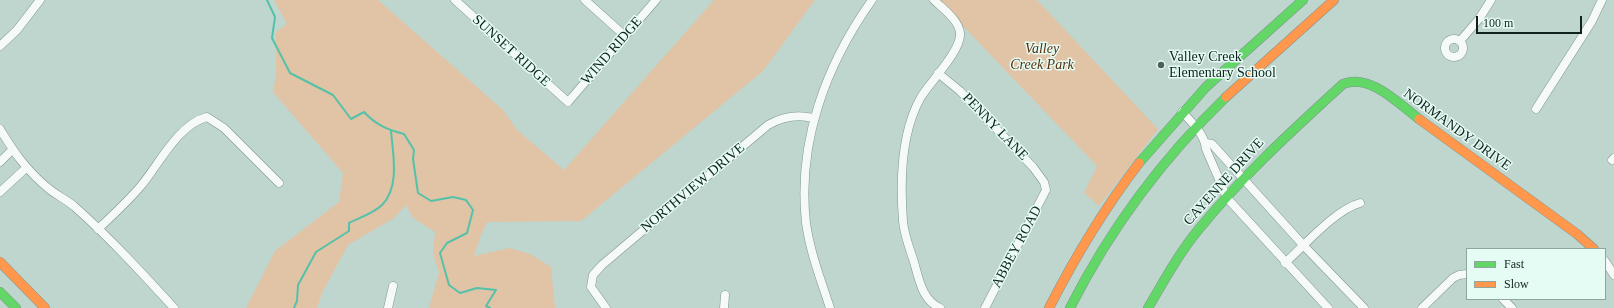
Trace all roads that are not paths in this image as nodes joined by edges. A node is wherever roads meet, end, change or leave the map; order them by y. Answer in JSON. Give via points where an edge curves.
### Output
{"nodes":[{"id":1,"x":40,"y":0,"type":"edge"},
{"id":2,"x":455,"y":0,"type":"edge"},
{"id":3,"x":585,"y":0,"type":"edge"},
{"id":4,"x":656,"y":0,"type":"edge"},
{"id":5,"x":872,"y":0,"type":"edge"},
{"id":6,"x":934,"y":0,"type":"edge"},
{"id":7,"x":1303,"y":0,"type":"edge"},
{"id":8,"x":1334,"y":0,"type":"edge"},
{"id":9,"x":1491,"y":0,"type":"edge"},
{"id":10,"x":1602,"y":0,"type":"edge"},
{"id":11,"x":625,"y":36,"type":"junction"},
{"id":12,"x":1460,"y":41,"type":"dead end"},
{"id":13,"x":0,"y":46,"type":"edge"},
{"id":14,"x":938,"y":73,"type":"junction"},
{"id":15,"x":568,"y":102,"type":"joint"},
{"id":16,"x":1536,"y":109,"type":"dead end"},
{"id":17,"x":1182,"y":112,"type":"junction"},
{"id":18,"x":813,"y":118,"type":"junction"},
{"id":19,"x":1302,"y":121,"type":"joint"},
{"id":20,"x":1196,"y":128,"type":"junction"},
{"id":21,"x":0,"y":129,"type":"edge"},
{"id":22,"x":1206,"y":143,"type":"junction"},
{"id":23,"x":12,"y":150,"type":"junction"},
{"id":24,"x":0,"y":162,"type":"edge"},
{"id":25,"x":26,"y":168,"type":"junction"},
{"id":26,"x":1243,"y":180,"type":"junction"},
{"id":27,"x":279,"y":183,"type":"dead end"},
{"id":28,"x":1045,"y":186,"type":"joint"},
{"id":29,"x":0,"y":192,"type":"edge"},
{"id":30,"x":1227,"y":198,"type":"junction"},
{"id":31,"x":1360,"y":203,"type":"dead end"},
{"id":32,"x":98,"y":229,"type":"junction"},
{"id":33,"x":1304,"y":246,"type":"junction"},
{"id":34,"x":1593,"y":248,"type":"edge"},
{"id":35,"x":0,"y":262,"type":"edge"},
{"id":36,"x":1285,"y":263,"type":"junction"},
{"id":37,"x":1606,"y":263,"type":"edge"},
{"id":38,"x":1466,"y":274,"type":"edge"},
{"id":39,"x":1614,"y":275,"type":"edge"},
{"id":40,"x":393,"y":286,"type":"dead end"},
{"id":41,"x":0,"y":292,"type":"edge"},
{"id":42,"x":725,"y":295,"type":"dead end"},
{"id":43,"x":1504,"y":300,"type":"edge"},
{"id":44,"x":16,"y":308,"type":"edge"},
{"id":45,"x":45,"y":308,"type":"edge"},
{"id":46,"x":174,"y":308,"type":"edge"},
{"id":47,"x":388,"y":308,"type":"edge"},
{"id":48,"x":606,"y":308,"type":"edge"},
{"id":49,"x":724,"y":308,"type":"edge"},
{"id":50,"x":830,"y":308,"type":"edge"},
{"id":51,"x":940,"y":308,"type":"edge"},
{"id":52,"x":985,"y":308,"type":"edge"},
{"id":53,"x":1049,"y":308,"type":"edge"},
{"id":54,"x":1070,"y":308,"type":"edge"},
{"id":55,"x":1148,"y":308,"type":"edge"},
{"id":56,"x":1328,"y":308,"type":"edge"},
{"id":57,"x":1364,"y":308,"type":"edge"},
{"id":58,"x":1422,"y":308,"type":"edge"},
{"id":59,"x":1512,"y":308,"type":"edge"}],
"edges":[{"from":1,"to":13,"type":"street","via":[[17,30]]},
{"from":2,"to":15,"type":"street","name":"SUNSET RIDGE"},
{"from":3,"to":11,"type":"street"},
{"from":4,"to":11,"type":"street","name":"WIND RIDGE"},
{"from":5,"to":18,"type":"street","via":[[834,63]]},
{"from":6,"to":14,"type":"street","via":[[956,23],[960,32],[956,46]]},
{"from":7,"to":17,"type":"main road","via":[[1227,67]]},
{"from":8,"to":20,"type":"main road","via":[[1241,83]]},
{"from":9,"to":12,"type":"street"},
{"from":10,"to":16,"type":"street","via":[[1592,21]]},
{"from":11,"to":15,"type":"street","name":"WIND RIDGE"},
{"from":14,"to":28,"type":"street","name":"PENNY LANE","via":[[960,91],[1011,143],[1040,176]]},
{"from":14,"to":51,"type":"street","via":[[914,112],[904,157],[902,184],[906,237],[924,294],[934,306]]},
{"from":17,"to":20,"type":"street"},
{"from":17,"to":53,"type":"main road","via":[[1148,151],[1104,210]]},
{"from":18,"to":48,"type":"street","name":"NORTHVIEW DRIVE","via":[[790,117],[778,119],[768,125],[602,265],[593,275],[591,287]]},
{"from":18,"to":50,"type":"street","via":[[805,177],[806,224],[817,270]]},
{"from":19,"to":26,"type":"main road","name":"CAYENNE DRIVE"},
{"from":19,"to":34,"type":"main road","name":"NORMANDY DRIVE","via":[[1343,84],[1354,80],[1365,82]]},
{"from":20,"to":22,"type":"street"},
{"from":20,"to":54,"type":"main road","via":[[1158,170],[1122,220],[1088,273]]},
{"from":21,"to":23,"type":"street"},
{"from":22,"to":26,"type":"street","via":[[1212,144]]},
{"from":22,"to":30,"type":"street","via":[[1206,149]]},
{"from":23,"to":24,"type":"street"},
{"from":23,"to":25,"type":"street"},
{"from":25,"to":29,"type":"street"},
{"from":25,"to":32,"type":"street","via":[[48,188],[74,206]]},
{"from":26,"to":30,"type":"main road","name":"CAYENNE DRIVE"},
{"from":26,"to":33,"type":"street"},
{"from":27,"to":32,"type":"street","via":[[224,128],[214,120],[203,118],[191,124],[140,188]]},
{"from":28,"to":52,"type":"street","name":"ABBEY ROAD","via":[[1044,196]]},
{"from":30,"to":36,"type":"street"},
{"from":30,"to":55,"type":"main road","name":"CAYENNE DRIVE","via":[[1206,219]]},
{"from":31,"to":33,"type":"street","via":[[1344,210]]},
{"from":32,"to":46,"type":"street"},
{"from":33,"to":36,"type":"street"},
{"from":33,"to":57,"type":"street"},
{"from":35,"to":45,"type":"main road"},
{"from":36,"to":56,"type":"street"},
{"from":37,"to":39,"type":"street"},
{"from":38,"to":58,"type":"street","via":[[1452,278]]},
{"from":40,"to":47,"type":"street"},
{"from":41,"to":44,"type":"main road"},
{"from":42,"to":49,"type":"street"},
{"from":43,"to":59,"type":"street"}]}
